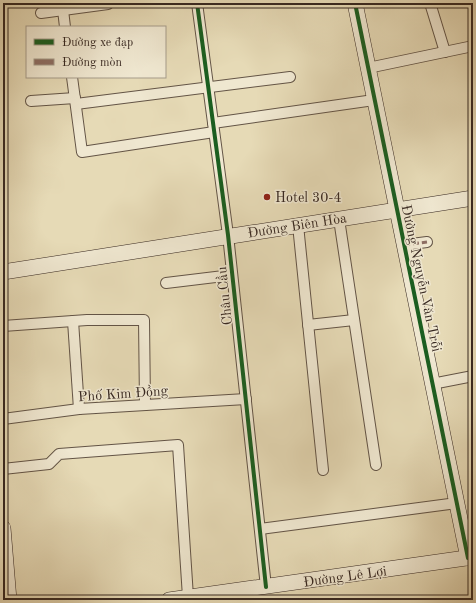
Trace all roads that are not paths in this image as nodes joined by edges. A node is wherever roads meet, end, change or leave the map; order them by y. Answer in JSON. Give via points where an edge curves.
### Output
{"nodes":[{"id":1,"x":198,"y":3,"type":"edge"},
{"id":2,"x":354,"y":3,"type":"edge"},
{"id":3,"x":430,"y":3,"type":"edge"},
{"id":4,"x":108,"y":4,"type":"dead end"},
{"id":5,"x":63,"y":10,"type":"junction"},
{"id":6,"x":41,"y":13,"type":"dead end"},
{"id":7,"x":65,"y":26,"type":"edge"},
{"id":8,"x":473,"y":46,"type":"edge"},
{"id":9,"x":445,"y":52,"type":"junction"},
{"id":10,"x":368,"y":68,"type":"junction"},
{"id":11,"x":290,"y":77,"type":"dead end"},
{"id":12,"x":72,"y":78,"type":"edge"},
{"id":13,"x":208,"y":86,"type":"junction"},
{"id":14,"x":374,"y":100,"type":"junction"},
{"id":15,"x":31,"y":101,"type":"dead end"},
{"id":16,"x":75,"y":101,"type":"junction"},
{"id":17,"x":214,"y":128,"type":"junction"},
{"id":18,"x":473,"y":198,"type":"edge"},
{"id":19,"x":396,"y":210,"type":"junction"},
{"id":20,"x":339,"y":219,"type":"junction"},
{"id":21,"x":298,"y":225,"type":"junction"},
{"id":22,"x":228,"y":236,"type":"junction"},
{"id":23,"x":427,"y":242,"type":"dead end"},
{"id":24,"x":404,"y":245,"type":"junction"},
{"id":25,"x":3,"y":272,"type":"edge"},
{"id":26,"x":232,"y":275,"type":"junction"},
{"id":27,"x":166,"y":283,"type":"dead end"},
{"id":28,"x":73,"y":320,"type":"junction"},
{"id":29,"x":354,"y":320,"type":"junction"},
{"id":30,"x":308,"y":325,"type":"junction"},
{"id":31,"x":3,"y":326,"type":"edge"},
{"id":32,"x":473,"y":376,"type":"edge"},
{"id":33,"x":432,"y":384,"type":"junction"},
{"id":34,"x":246,"y":399,"type":"junction"},
{"id":35,"x":145,"y":405,"type":"junction"},
{"id":36,"x":79,"y":409,"type":"junction"},
{"id":37,"x":3,"y":419,"type":"edge"},
{"id":38,"x":376,"y":465,"type":"dead end"},
{"id":39,"x":3,"y":469,"type":"edge"},
{"id":40,"x":323,"y":470,"type":"dead end"},
{"id":41,"x":457,"y":503,"type":"junction"},
{"id":42,"x":3,"y":528,"type":"edge"},
{"id":43,"x":260,"y":529,"type":"junction"},
{"id":44,"x":471,"y":558,"type":"edge"},
{"id":45,"x":266,"y":587,"type":"junction"},
{"id":46,"x":238,"y":595,"type":"edge"},
{"id":47,"x":188,"y":597,"type":"junction"},
{"id":48,"x":9,"y":600,"type":"edge"},
{"id":49,"x":169,"y":600,"type":"edge"}],
"edges":[{"from":1,"to":13,"type":"street","name":"Châu Cầu"},
{"from":2,"to":10,"type":"street","name":"Đường Nguyễn Văn Trỗi"},
{"from":3,"to":9,"type":"street"},
{"from":4,"to":5,"type":"street"},
{"from":5,"to":6,"type":"street"},
{"from":5,"to":7,"type":"street"},
{"from":8,"to":9,"type":"street"},
{"from":9,"to":10,"type":"street"},
{"from":10,"to":14,"type":"street","name":"Đường Nguyễn Văn Trỗi"},
{"from":11,"to":13,"type":"street"},
{"from":12,"to":16,"type":"street"},
{"from":13,"to":16,"type":"street"},
{"from":13,"to":17,"type":"street","name":"Châu Cầu"},
{"from":14,"to":17,"type":"street"},
{"from":14,"to":19,"type":"street","name":"Đường Nguyễn Văn Trỗi"},
{"from":15,"to":16,"type":"street"},
{"from":16,"to":17,"type":"street","via":[[82,152]]},
{"from":17,"to":22,"type":"street","name":"Châu Cầu"},
{"from":18,"to":19,"type":"street","name":"Đường Biên Hòa"},
{"from":19,"to":20,"type":"street","name":"Đường Biên Hòa"},
{"from":19,"to":24,"type":"street","name":"Đường Nguyễn Văn Trỗi"},
{"from":20,"to":21,"type":"street","name":"Đường Biên Hòa"},
{"from":20,"to":29,"type":"street"},
{"from":21,"to":22,"type":"street","name":"Đường Biên Hòa"},
{"from":21,"to":30,"type":"street"},
{"from":22,"to":25,"type":"street","name":"Đường Biên Hòa"},
{"from":22,"to":26,"type":"street","name":"Châu Cầu"},
{"from":23,"to":24,"type":"street"},
{"from":24,"to":33,"type":"street","name":"Đường Nguyễn Văn Trỗi"},
{"from":26,"to":27,"type":"street"},
{"from":26,"to":34,"type":"street","name":"Châu Cầu"},
{"from":28,"to":31,"type":"street"},
{"from":28,"to":35,"type":"street","via":[[144,320]]},
{"from":28,"to":36,"type":"street"},
{"from":29,"to":30,"type":"street"},
{"from":29,"to":38,"type":"street"},
{"from":30,"to":40,"type":"street"},
{"from":32,"to":33,"type":"street"},
{"from":33,"to":41,"type":"street","name":"Đường Nguyễn Văn Trỗi"},
{"from":34,"to":35,"type":"street","name":"Phố Kim Đồng"},
{"from":34,"to":43,"type":"street","name":"Châu Cầu"},
{"from":35,"to":36,"type":"street","name":"Phố Kim Đồng"},
{"from":36,"to":37,"type":"street","name":"Phố Kim Đồng"},
{"from":39,"to":47,"type":"street","via":[[49,464],[59,454],[178,446]]},
{"from":41,"to":43,"type":"street"},
{"from":41,"to":44,"type":"street","name":"Đường Nguyễn Văn Trỗi"},
{"from":42,"to":48,"type":"street"},
{"from":43,"to":45,"type":"street","name":"Châu Cầu"},
{"from":44,"to":45,"type":"street","name":"Đường Lê Lợi"},
{"from":45,"to":46,"type":"street","name":"Đường Lê Lợi"},
{"from":46,"to":47,"type":"street","name":"Đường Lê Lợi"},
{"from":47,"to":49,"type":"street","name":"Đường Lê Lợi"}]}
